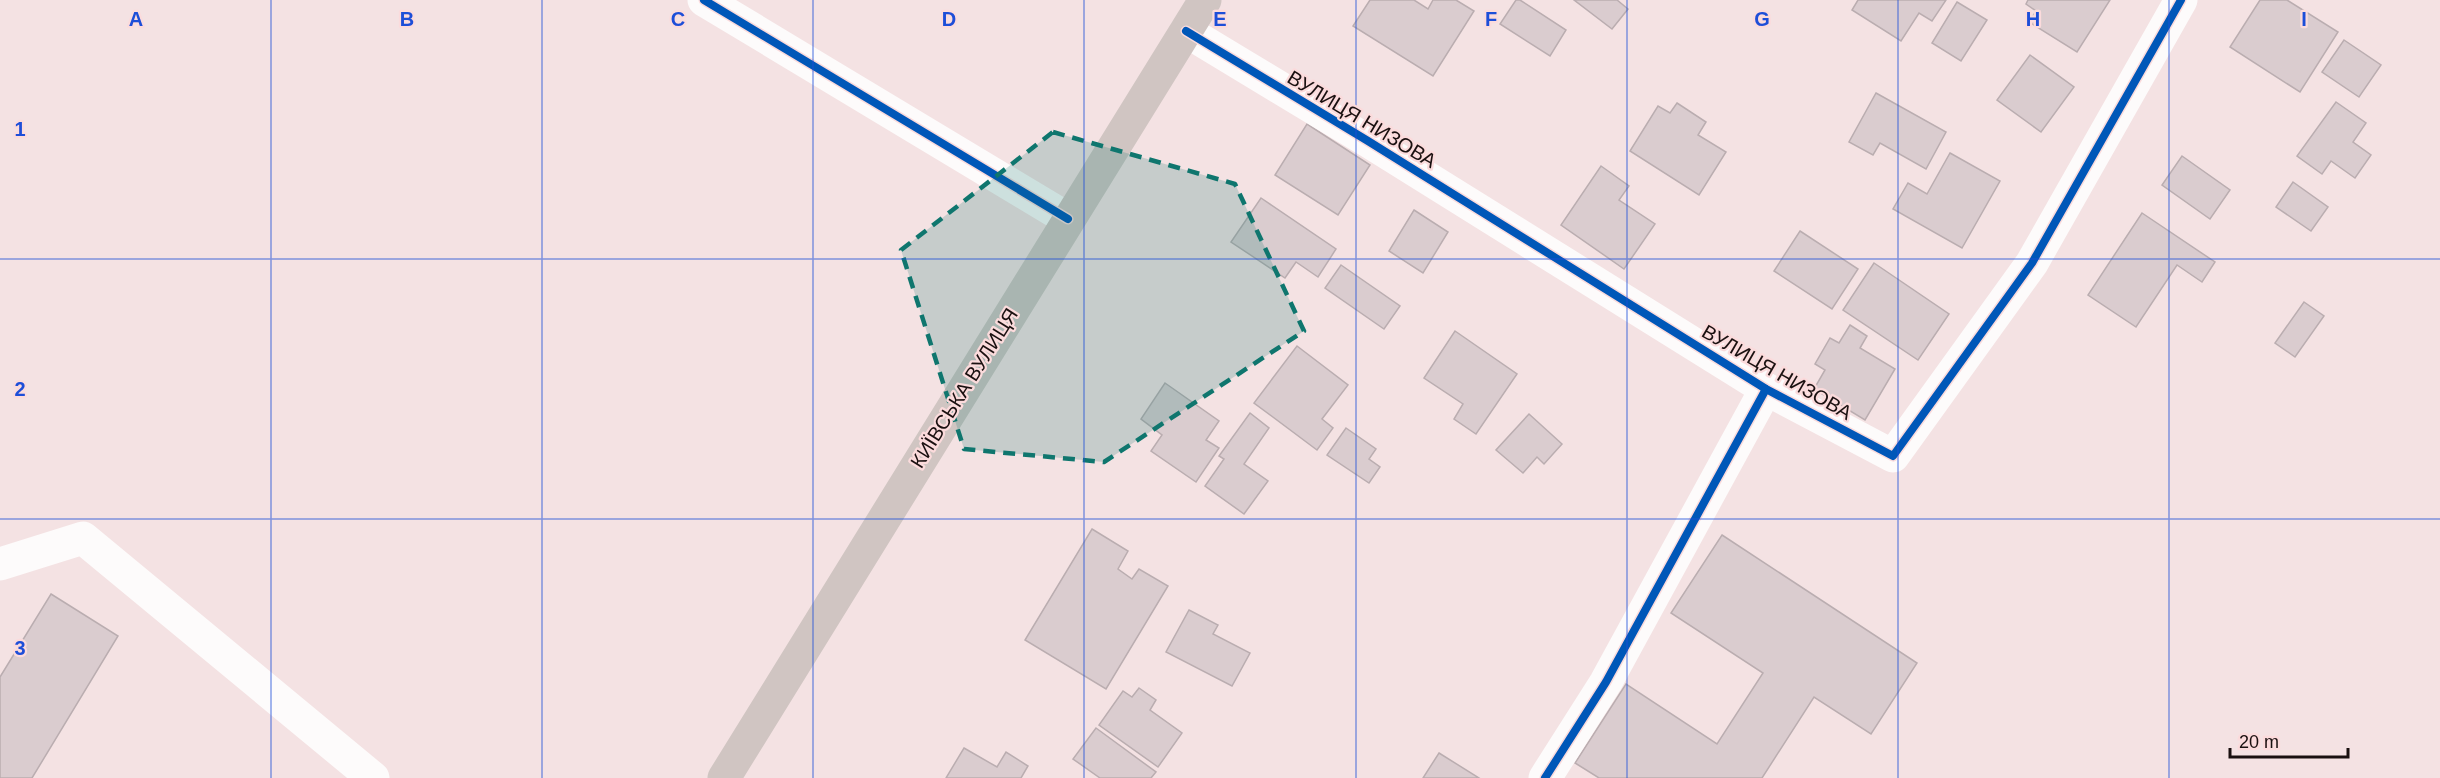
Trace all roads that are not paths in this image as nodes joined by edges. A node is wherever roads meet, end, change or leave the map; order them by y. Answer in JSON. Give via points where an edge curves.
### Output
{"nodes":[{"id":1,"x":704,"y":0,"type":"edge"},
{"id":2,"x":1205,"y":0,"type":"edge"},
{"id":3,"x":2181,"y":0,"type":"edge"},
{"id":4,"x":1186,"y":31,"type":"junction"},
{"id":5,"x":1068,"y":219,"type":"junction"},
{"id":6,"x":1766,"y":389,"type":"junction"},
{"id":7,"x":0,"y":564,"type":"edge"},
{"id":8,"x":373,"y":778,"type":"edge"},
{"id":9,"x":724,"y":778,"type":"edge"},
{"id":10,"x":1545,"y":778,"type":"edge"}],
"edges":[{"from":1,"to":5,"type":"street"},
{"from":2,"to":4,"type":"main road","name":"КИЇВСЬКА ВУЛИЦЯ"},
{"from":3,"to":6,"type":"street","name":"ВУЛИЦЯ НИЗОВА","via":[[2032,263],[1893,456]]},
{"from":4,"to":5,"type":"main road","name":"КИЇВСЬКА ВУЛИЦЯ"},
{"from":4,"to":6,"type":"street","name":"ВУЛИЦЯ НИЗОВА"},
{"from":5,"to":9,"type":"main road","name":"КИЇВСЬКА ВУЛИЦЯ"},
{"from":6,"to":10,"type":"street","via":[[1606,682]]},
{"from":7,"to":8,"type":"street","via":[[83,538]]}]}
